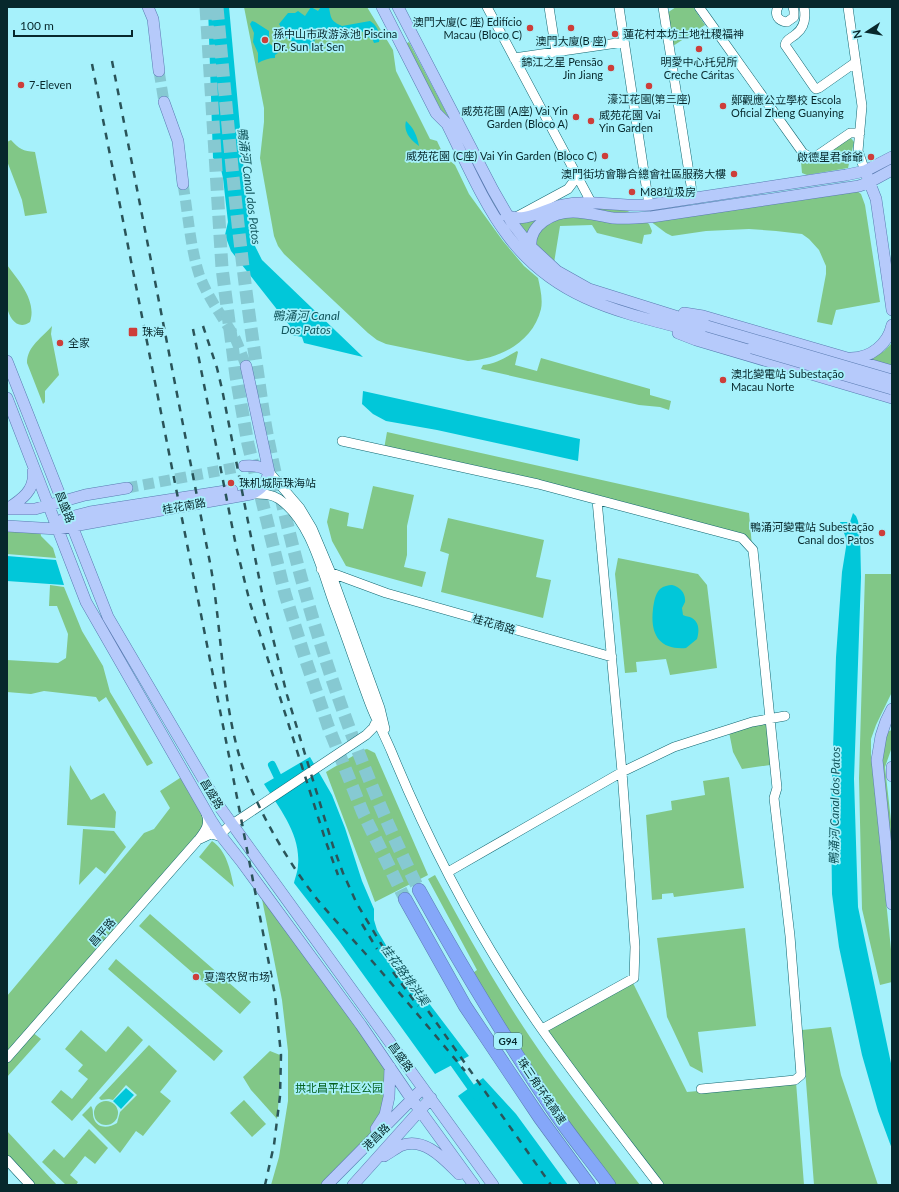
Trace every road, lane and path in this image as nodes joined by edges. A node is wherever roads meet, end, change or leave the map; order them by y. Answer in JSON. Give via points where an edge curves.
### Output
{"nodes":[{"id":1,"x":148,"y":7,"type":"edge"},
{"id":2,"x":378,"y":7,"type":"edge"},
{"id":3,"x":382,"y":7,"type":"edge"},
{"id":4,"x":389,"y":7,"type":"edge"},
{"id":5,"x":398,"y":7,"type":"edge"},
{"id":6,"x":487,"y":7,"type":"edge"},
{"id":7,"x":549,"y":7,"type":"edge"},
{"id":8,"x":619,"y":7,"type":"edge"},
{"id":9,"x":663,"y":7,"type":"edge"},
{"id":10,"x":699,"y":7,"type":"edge"},
{"id":11,"x":770,"y":7,"type":"edge"},
{"id":12,"x":778,"y":7,"type":"edge"},
{"id":13,"x":804,"y":7,"type":"edge"},
{"id":14,"x":848,"y":7,"type":"edge"},
{"id":15,"x":795,"y":8,"type":"edge"},
{"id":16,"x":777,"y":17,"type":"junction"},
{"id":17,"x":399,"y":40,"type":"junction"},
{"id":18,"x":624,"y":42,"type":"junction"},
{"id":19,"x":556,"y":52,"type":"junction"},
{"id":20,"x":514,"y":58,"type":"junction"},
{"id":21,"x":856,"y":62,"type":"junction"},
{"id":22,"x":158,"y":72,"type":"tunnel mouth"},
{"id":23,"x":164,"y":102,"type":"tunnel mouth"},
{"id":24,"x":447,"y":124,"type":"junction"},
{"id":25,"x":860,"y":133,"type":"junction"},
{"id":26,"x":892,"y":157,"type":"edge"},
{"id":27,"x":573,"y":168,"type":"junction"},
{"id":28,"x":866,"y":171,"type":"junction"},
{"id":29,"x":892,"y":171,"type":"edge"},
{"id":30,"x":870,"y":182,"type":"junction"},
{"id":31,"x":793,"y":183,"type":"junction"},
{"id":32,"x":183,"y":184,"type":"tunnel mouth"},
{"id":33,"x":795,"y":196,"type":"junction"},
{"id":34,"x":692,"y":198,"type":"junction"},
{"id":35,"x":876,"y":199,"type":"junction"},
{"id":36,"x":760,"y":201,"type":"junction"},
{"id":37,"x":591,"y":202,"type":"junction"},
{"id":38,"x":649,"y":204,"type":"junction"},
{"id":39,"x":511,"y":216,"type":"junction"},
{"id":40,"x":625,"y":218,"type":"junction"},
{"id":41,"x":531,"y":248,"type":"junction"},
{"id":42,"x":892,"y":310,"type":"edge"},
{"id":43,"x":650,"y":314,"type":"junction"},
{"id":44,"x":892,"y":325,"type":"edge"},
{"id":45,"x":706,"y":330,"type":"junction"},
{"id":46,"x":793,"y":342,"type":"junction"},
{"id":47,"x":836,"y":355,"type":"junction"},
{"id":48,"x":7,"y":361,"type":"edge"},
{"id":49,"x":246,"y":366,"type":"tunnel mouth"},
{"id":50,"x":809,"y":374,"type":"junction"},
{"id":51,"x":891,"y":374,"type":"edge"},
{"id":52,"x":849,"y":385,"type":"junction"},
{"id":53,"x":891,"y":396,"type":"edge"},
{"id":54,"x":7,"y":398,"type":"edge"},
{"id":55,"x":342,"y":441,"type":"dead end"},
{"id":56,"x":265,"y":450,"type":"junction"},
{"id":57,"x":32,"y":462,"type":"junction"},
{"id":58,"x":269,"y":472,"type":"junction"},
{"id":59,"x":127,"y":488,"type":"tunnel mouth"},
{"id":60,"x":251,"y":494,"type":"junction"},
{"id":61,"x":597,"y":500,"type":"junction"},
{"id":62,"x":63,"y":501,"type":"junction"},
{"id":63,"x":48,"y":506,"type":"junction"},
{"id":64,"x":7,"y":509,"type":"edge"},
{"id":65,"x":71,"y":521,"type":"junction"},
{"id":66,"x":7,"y":526,"type":"edge"},
{"id":67,"x":57,"y":529,"type":"junction"},
{"id":68,"x":321,"y":569,"type":"junction"},
{"id":69,"x":331,"y":573,"type":"junction"},
{"id":70,"x":612,"y":657,"type":"junction"},
{"id":71,"x":892,"y":709,"type":"edge"},
{"id":72,"x":785,"y":716,"type":"dead end"},
{"id":73,"x":380,"y":718,"type":"junction"},
{"id":74,"x":771,"y":719,"type":"junction"},
{"id":75,"x":887,"y":729,"type":"edge"},
{"id":76,"x":366,"y":735,"type":"junction"},
{"id":77,"x":387,"y":743,"type":"junction"},
{"id":78,"x":892,"y":767,"type":"edge"},
{"id":79,"x":622,"y":772,"type":"junction"},
{"id":80,"x":892,"y":776,"type":"edge"},
{"id":81,"x":204,"y":809,"type":"junction"},
{"id":82,"x":224,"y":813,"type":"junction"},
{"id":83,"x":246,"y":816,"type":"junction"},
{"id":84,"x":230,"y":826,"type":"junction"},
{"id":85,"x":219,"y":833,"type":"junction"},
{"id":86,"x":198,"y":840,"type":"junction"},
{"id":87,"x":448,"y":872,"type":"junction"},
{"id":88,"x":419,"y":890,"type":"tunnel mouth"},
{"id":89,"x":405,"y":899,"type":"tunnel mouth"},
{"id":90,"x":892,"y":904,"type":"edge"},
{"id":91,"x":542,"y":1029,"type":"junction"},
{"id":92,"x":7,"y":1058,"type":"edge"},
{"id":93,"x":390,"y":1067,"type":"junction"},
{"id":94,"x":424,"y":1088,"type":"junction"},
{"id":95,"x":701,"y":1089,"type":"dead end"},
{"id":96,"x":431,"y":1098,"type":"junction"},
{"id":97,"x":412,"y":1100,"type":"junction"},
{"id":98,"x":420,"y":1111,"type":"junction"},
{"id":99,"x":362,"y":1151,"type":"junction"},
{"id":100,"x":7,"y":1160,"type":"edge"},
{"id":101,"x":373,"y":1163,"type":"junction"},
{"id":102,"x":30,"y":1185,"type":"edge"},
{"id":103,"x":327,"y":1185,"type":"edge"},
{"id":104,"x":353,"y":1185,"type":"edge"},
{"id":105,"x":470,"y":1185,"type":"edge"},
{"id":106,"x":474,"y":1185,"type":"edge"},
{"id":107,"x":493,"y":1185,"type":"edge"},
{"id":108,"x":589,"y":1185,"type":"edge"},
{"id":109,"x":609,"y":1185,"type":"edge"},
{"id":110,"x":659,"y":1185,"type":"edge"}],
"edges":[{"from":1,"to":22,"type":"main road","via":[[153,19]]},
{"from":2,"to":17,"type":"main road"},
{"from":3,"to":17,"type":"main road"},
{"from":4,"to":24,"type":"main road"},
{"from":5,"to":39,"type":"main road"},
{"from":6,"to":20,"type":"street"},
{"from":7,"to":19,"type":"street"},
{"from":8,"to":18,"type":"street"},
{"from":9,"to":34,"type":"street"},
{"from":10,"to":25,"type":"street","via":[[806,156],[815,157],[850,134]]},
{"from":11,"to":16,"type":"street"},
{"from":12,"to":16,"type":"street"},
{"from":13,"to":21,"type":"street","via":[[805,21],[802,28],[784,45],[814,87],[819,88]]},
{"from":14,"to":21,"type":"street"},
{"from":15,"to":16,"type":"street","via":[[794,17],[790,21],[781,21]]},
{"from":17,"to":24,"type":"main road","via":[[436,113]]},
{"from":18,"to":19,"type":"street"},
{"from":18,"to":38,"type":"street"},
{"from":19,"to":20,"type":"street"},
{"from":20,"to":27,"type":"street"},
{"from":21,"to":25,"type":"street","via":[[862,106]]},
{"from":23,"to":32,"type":"main road","via":[[178,141]]},
{"from":24,"to":43,"type":"main road","via":[[499,223],[528,259],[551,279],[578,295],[598,304]]},
{"from":25,"to":28,"type":"street","via":[[858,151]]},
{"from":26,"to":28,"type":"main road"},
{"from":27,"to":37,"type":"street"},
{"from":27,"to":39,"type":"street","via":[[574,179],[569,188]]},
{"from":28,"to":30,"type":"main road"},
{"from":28,"to":31,"type":"main road"},
{"from":29,"to":30,"type":"main road"},
{"from":29,"to":35,"type":"main road","via":[[880,187]]},
{"from":30,"to":33,"type":"main road"},
{"from":30,"to":35,"type":"main road"},
{"from":31,"to":33,"type":"main road"},
{"from":31,"to":34,"type":"main road"},
{"from":33,"to":36,"type":"main road"},
{"from":34,"to":36,"type":"main road","via":[[696,203],[703,204],[740,198]]},
{"from":34,"to":38,"type":"main road"},
{"from":35,"to":42,"type":"main road"},
{"from":36,"to":40,"type":"main road","via":[[651,217]]},
{"from":37,"to":38,"type":"main road"},
{"from":37,"to":39,"type":"main road","via":[[560,205],[525,218]]},
{"from":38,"to":40,"type":"main road"},
{"from":39,"to":41,"type":"main road","via":[[516,229]]},
{"from":40,"to":41,"type":"main road","via":[[575,212],[558,214],[536,228]]},
{"from":41,"to":43,"type":"main road","via":[[557,270],[583,286]]},
{"from":43,"to":45,"type":"main road"},
{"from":43,"to":46,"type":"main road","via":[[703,316]]},
{"from":43,"to":50,"type":"main road","via":[[696,340]]},
{"from":44,"to":47,"type":"main road","via":[[886,339],[872,353],[847,358]]},
{"from":45,"to":51,"type":"main road","bridge":true},
{"from":45,"to":53,"type":"main road","bridge":true},
{"from":46,"to":47,"type":"main road"},
{"from":46,"to":50,"type":"main road","via":[[782,352],[784,360]]},
{"from":47,"to":51,"type":"main road"},
{"from":47,"to":52,"type":"main road","via":[[852,363],[860,372],[857,380]]},
{"from":48,"to":62,"type":"main road","name":"昌盛路"},
{"from":49,"to":56,"type":"main road"},
{"from":50,"to":52,"type":"main road"},
{"from":52,"to":53,"type":"main road"},
{"from":54,"to":57,"type":"main road","name":"昌盛路"},
{"from":55,"to":61,"type":"street","via":[[538,484]]},
{"from":56,"to":58,"type":"main road"},
{"from":56,"to":58,"type":"main road","via":[[258,462],[245,466],[255,465]]},
{"from":57,"to":63,"type":"main road","name":"昌盛路"},
{"from":57,"to":64,"type":"main road","via":[[34,478],[30,491]]},
{"from":58,"to":60,"type":"main road","via":[[266,482]]},
{"from":58,"to":65,"type":"main road","via":[[258,484],[247,488]]},
{"from":58,"to":69,"type":"street","via":[[304,514]]},
{"from":59,"to":62,"type":"main road"},
{"from":60,"to":65,"type":"main road","name":"桂花南路"},
{"from":60,"to":68,"type":"street","name":"桂花南路","via":[[271,495],[289,508],[306,531]]},
{"from":61,"to":70,"type":"street"},
{"from":61,"to":74,"type":"street","via":[[742,538],[753,550]]},
{"from":62,"to":63,"type":"main road"},
{"from":62,"to":65,"type":"main road","name":"昌盛路"},
{"from":63,"to":64,"type":"main road","via":[[35,509]]},
{"from":63,"to":67,"type":"main road","name":"昌盛路"},
{"from":65,"to":67,"type":"main road","name":"桂花南路"},
{"from":65,"to":82,"type":"main road","name":"昌盛路","via":[[108,617]]},
{"from":66,"to":67,"type":"main road","name":"桂花南路"},
{"from":67,"to":81,"type":"main road","name":"昌盛路","via":[[86,602]]},
{"from":68,"to":69,"type":"street","name":"桂花南路"},
{"from":68,"to":73,"type":"street","name":"桂花南路"},
{"from":69,"to":70,"type":"street","name":"桂花南路","via":[[390,594]]},
{"from":69,"to":73,"type":"street"},
{"from":70,"to":79,"type":"street"},
{"from":71,"to":75,"type":"main road"},
{"from":72,"to":74,"type":"street"},
{"from":73,"to":76,"type":"street"},
{"from":73,"to":77,"type":"street"},
{"from":74,"to":79,"type":"street","via":[[752,722],[674,747]]},
{"from":74,"to":95,"type":"street","via":[[777,788],[774,798],[790,936],[801,1075],[795,1080]]},
{"from":75,"to":90,"type":"main road","via":[[879,744],[877,760]]},
{"from":76,"to":77,"type":"street","via":[[377,735]]},
{"from":76,"to":83,"type":"street"},
{"from":77,"to":87,"type":"street"},
{"from":78,"to":80,"type":"main road"},
{"from":79,"to":87,"type":"street"},
{"from":79,"to":91,"type":"street","via":[[635,947],[634,978]]},
{"from":81,"to":85,"type":"main road","name":"昌盛路"},
{"from":81,"to":86,"type":"street","name":"昌平路","via":[[208,822]]},
{"from":82,"to":83,"type":"street","via":[[234,818]]},
{"from":82,"to":84,"type":"main road","name":"昌盛路"},
{"from":83,"to":84,"type":"street"},
{"from":84,"to":85,"type":"street"},
{"from":84,"to":94,"type":"main road","name":"昌盛路"},
{"from":85,"to":86,"type":"street"},
{"from":85,"to":93,"type":"main road","name":"昌盛路"},
{"from":86,"to":92,"type":"street","name":"昌平路"},
{"from":87,"to":91,"type":"street","via":[[489,947]]},
{"from":88,"to":109,"type":"highway","name":"珠三角环线高速","number":"G94","via":[[447,941],[552,1108]]},
{"from":89,"to":108,"type":"highway","name":"珠三角环线高速","number":"G94","via":[[465,1006],[540,1118]]},
{"from":91,"to":110,"type":"street"},
{"from":93,"to":97,"type":"main road","name":"昌盛路"},
{"from":93,"to":99,"type":"main road","via":[[389,1097],[385,1115]]},
{"from":94,"to":96,"type":"main road","name":"昌盛路"},
{"from":94,"to":97,"type":"main road","name":"港昌路"},
{"from":96,"to":98,"type":"main road","name":"港昌路"},
{"from":96,"to":107,"type":"main road","name":"昌盛路"},
{"from":97,"to":98,"type":"main road","name":"昌盛路"},
{"from":97,"to":99,"type":"main road","name":"港昌路"},
{"from":98,"to":101,"type":"main road","name":"港昌路"},
{"from":98,"to":106,"type":"main road","name":"昌盛路"},
{"from":99,"to":103,"type":"main road","name":"港昌路"},
{"from":100,"to":102,"type":"street"},
{"from":101,"to":104,"type":"main road","name":"港昌路"},
{"from":101,"to":105,"type":"main road","via":[[401,1146],[416,1144],[433,1149]]}]}
